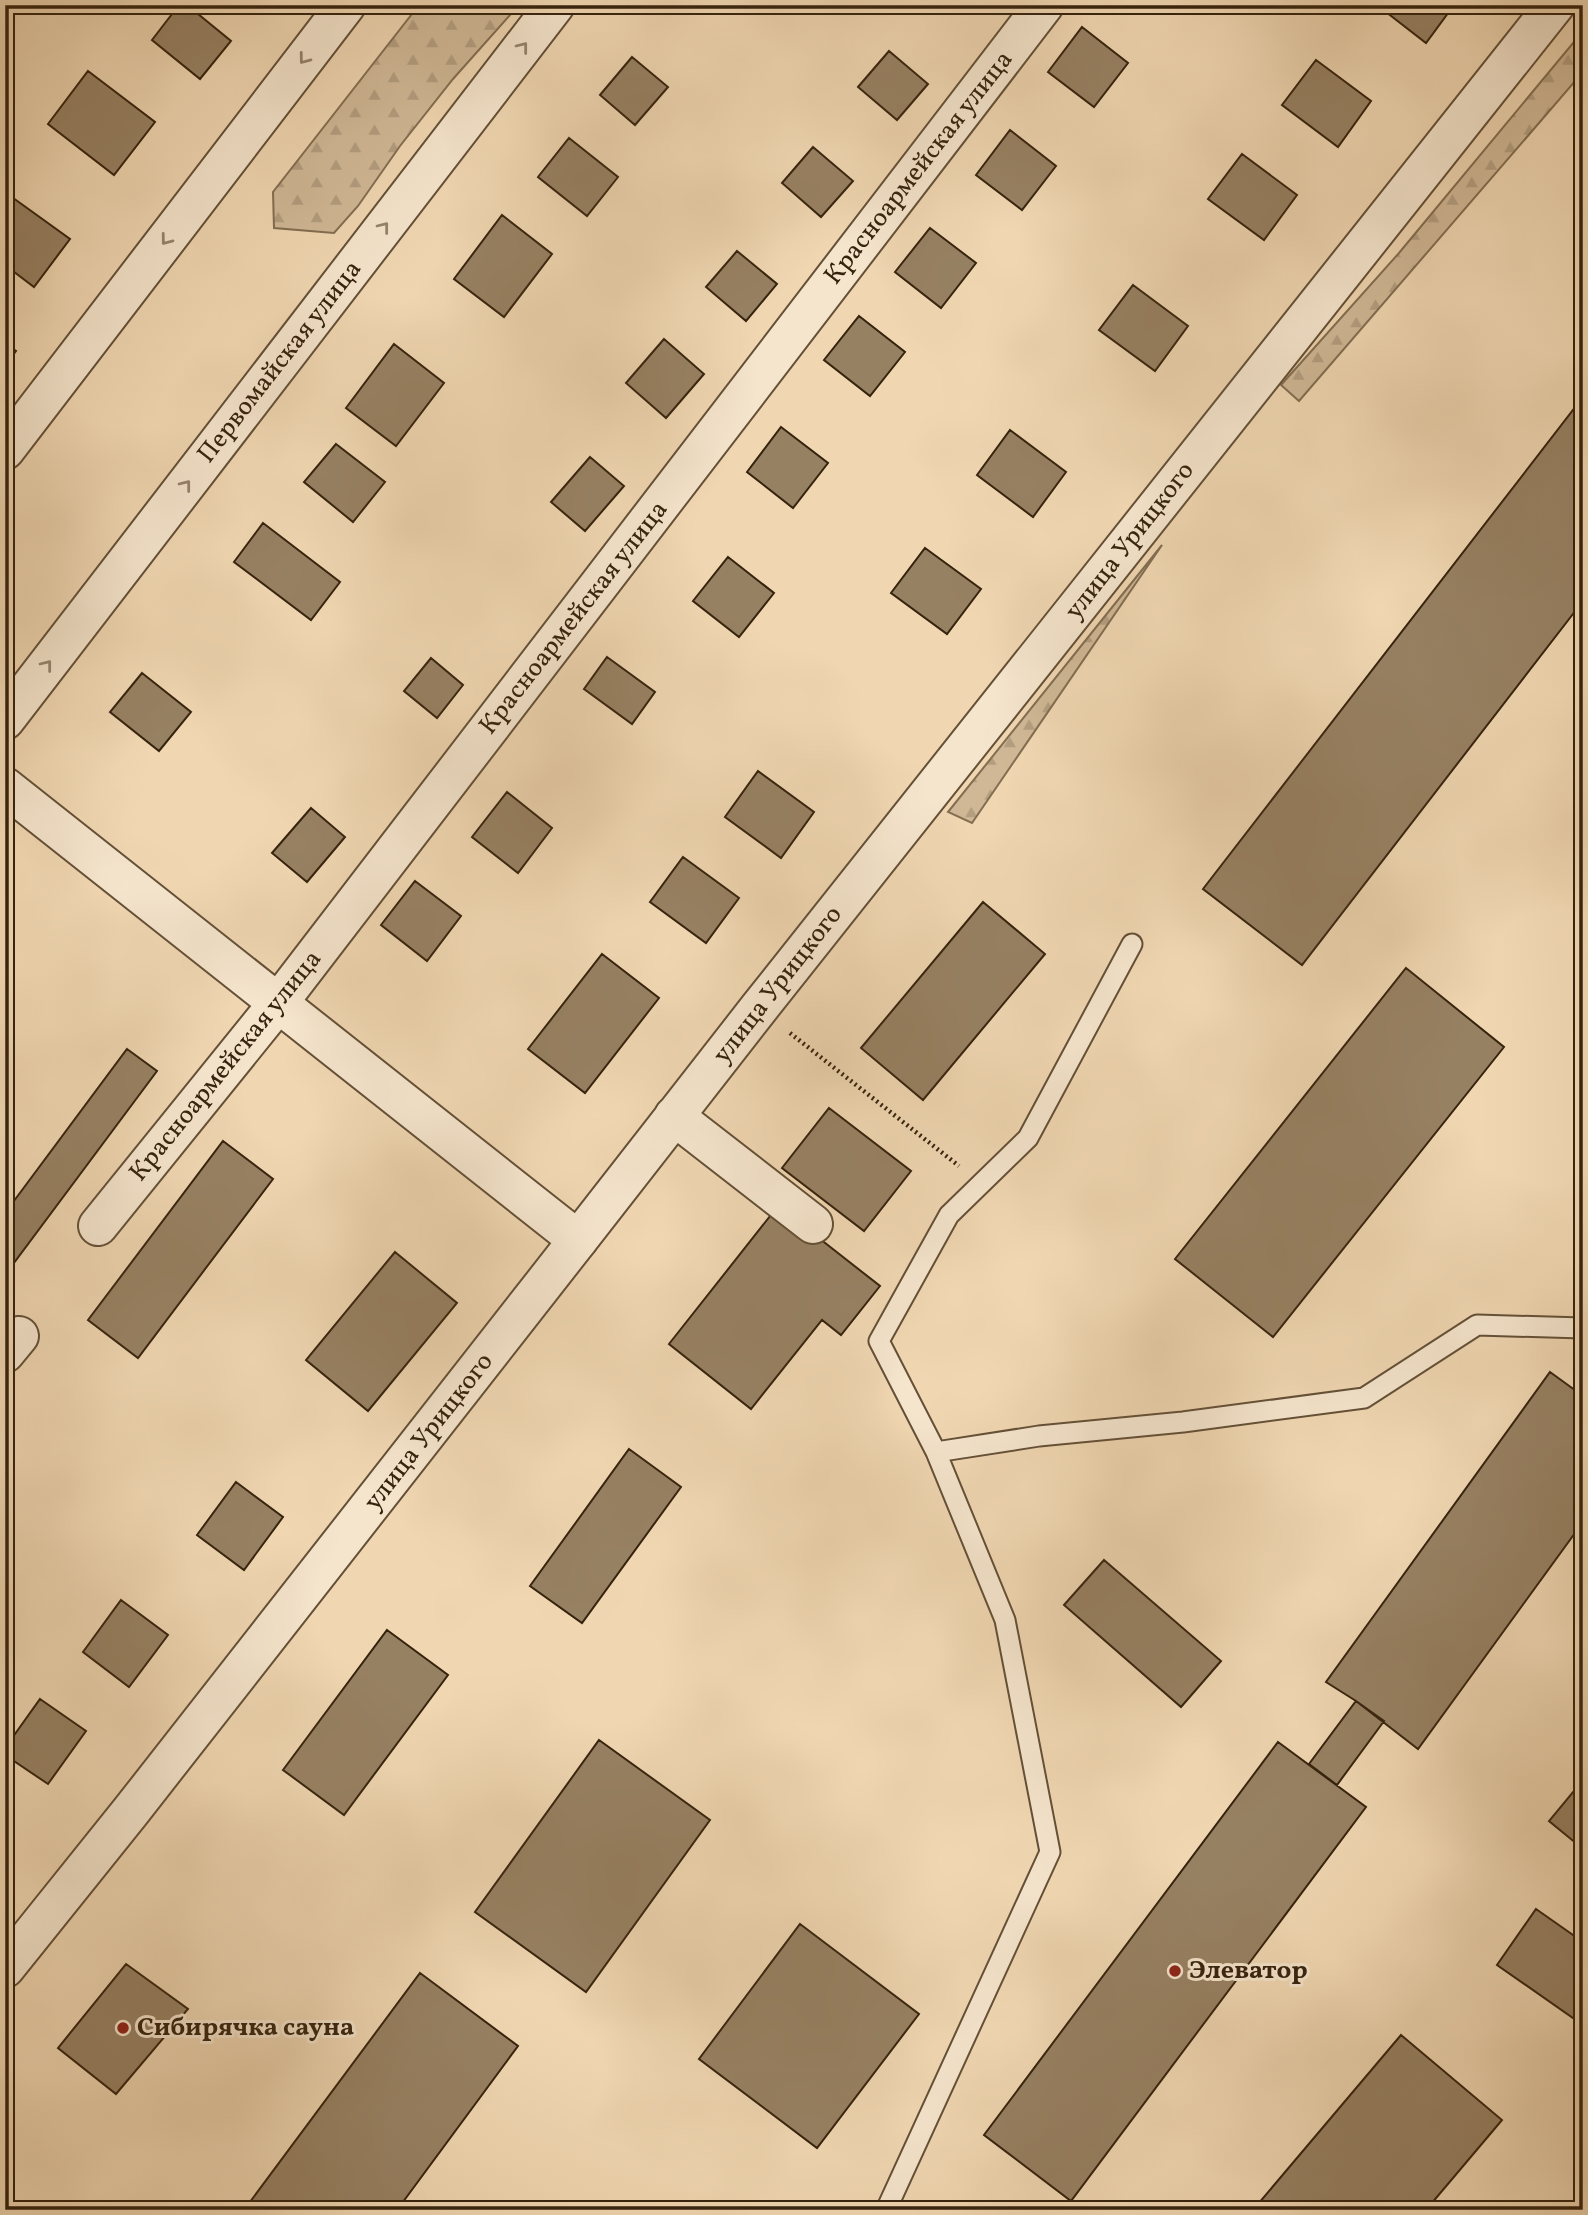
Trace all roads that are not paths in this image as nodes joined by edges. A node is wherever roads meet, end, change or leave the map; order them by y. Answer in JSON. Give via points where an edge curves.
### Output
{"nodes":[{"id":1,"x":346,"y":5,"type":"edge"},
{"id":2,"x":555,"y":5,"type":"edge"},
{"id":3,"x":1044,"y":5,"type":"edge"},
{"id":4,"x":1555,"y":5,"type":"edge"},
{"id":5,"x":5,"y":450,"type":"edge"},
{"id":6,"x":5,"y":720,"type":"edge"},
{"id":7,"x":5,"y":787,"type":"edge"},
{"id":8,"x":1132,"y":944,"type":"dead end"},
{"id":9,"x":279,"y":1002,"type":"junction"},
{"id":10,"x":674,"y":1116,"type":"junction"},
{"id":11,"x":813,"y":1224,"type":"dead end"},
{"id":12,"x":98,"y":1226,"type":"dead end"},
{"id":13,"x":578,"y":1240,"type":"junction"},
{"id":14,"x":1583,"y":1328,"type":"edge"},
{"id":15,"x":936,"y":1452,"type":"junction"},
{"id":16,"x":5,"y":1968,"type":"edge"},
{"id":17,"x":886,"y":2210,"type":"edge"}],
"edges":[{"from":1,"to":5,"type":"street","one_way":true},
{"from":6,"to":2,"type":"street","name":"Первомайская улица","one_way":true},
{"from":3,"to":9,"type":"street","name":"Красноармейская улица"},
{"from":4,"to":10,"type":"street","name":"улица Урицкого"},
{"from":7,"to":9,"type":"street"},
{"from":8,"to":15,"type":"lane","via":[[1028,1138],[949,1215],[879,1341]]},
{"from":9,"to":12,"type":"street","name":"Красноармейская улица"},
{"from":9,"to":13,"type":"street"},
{"from":10,"to":11,"type":"street"},
{"from":10,"to":13,"type":"street","name":"улица Урицкого"},
{"from":13,"to":16,"type":"street","name":"улица Урицкого"},
{"from":14,"to":15,"type":"lane","via":[[1477,1325],[1364,1398]]},
{"from":15,"to":17,"type":"lane","via":[[1005,1620],[1050,1852]]}]}
